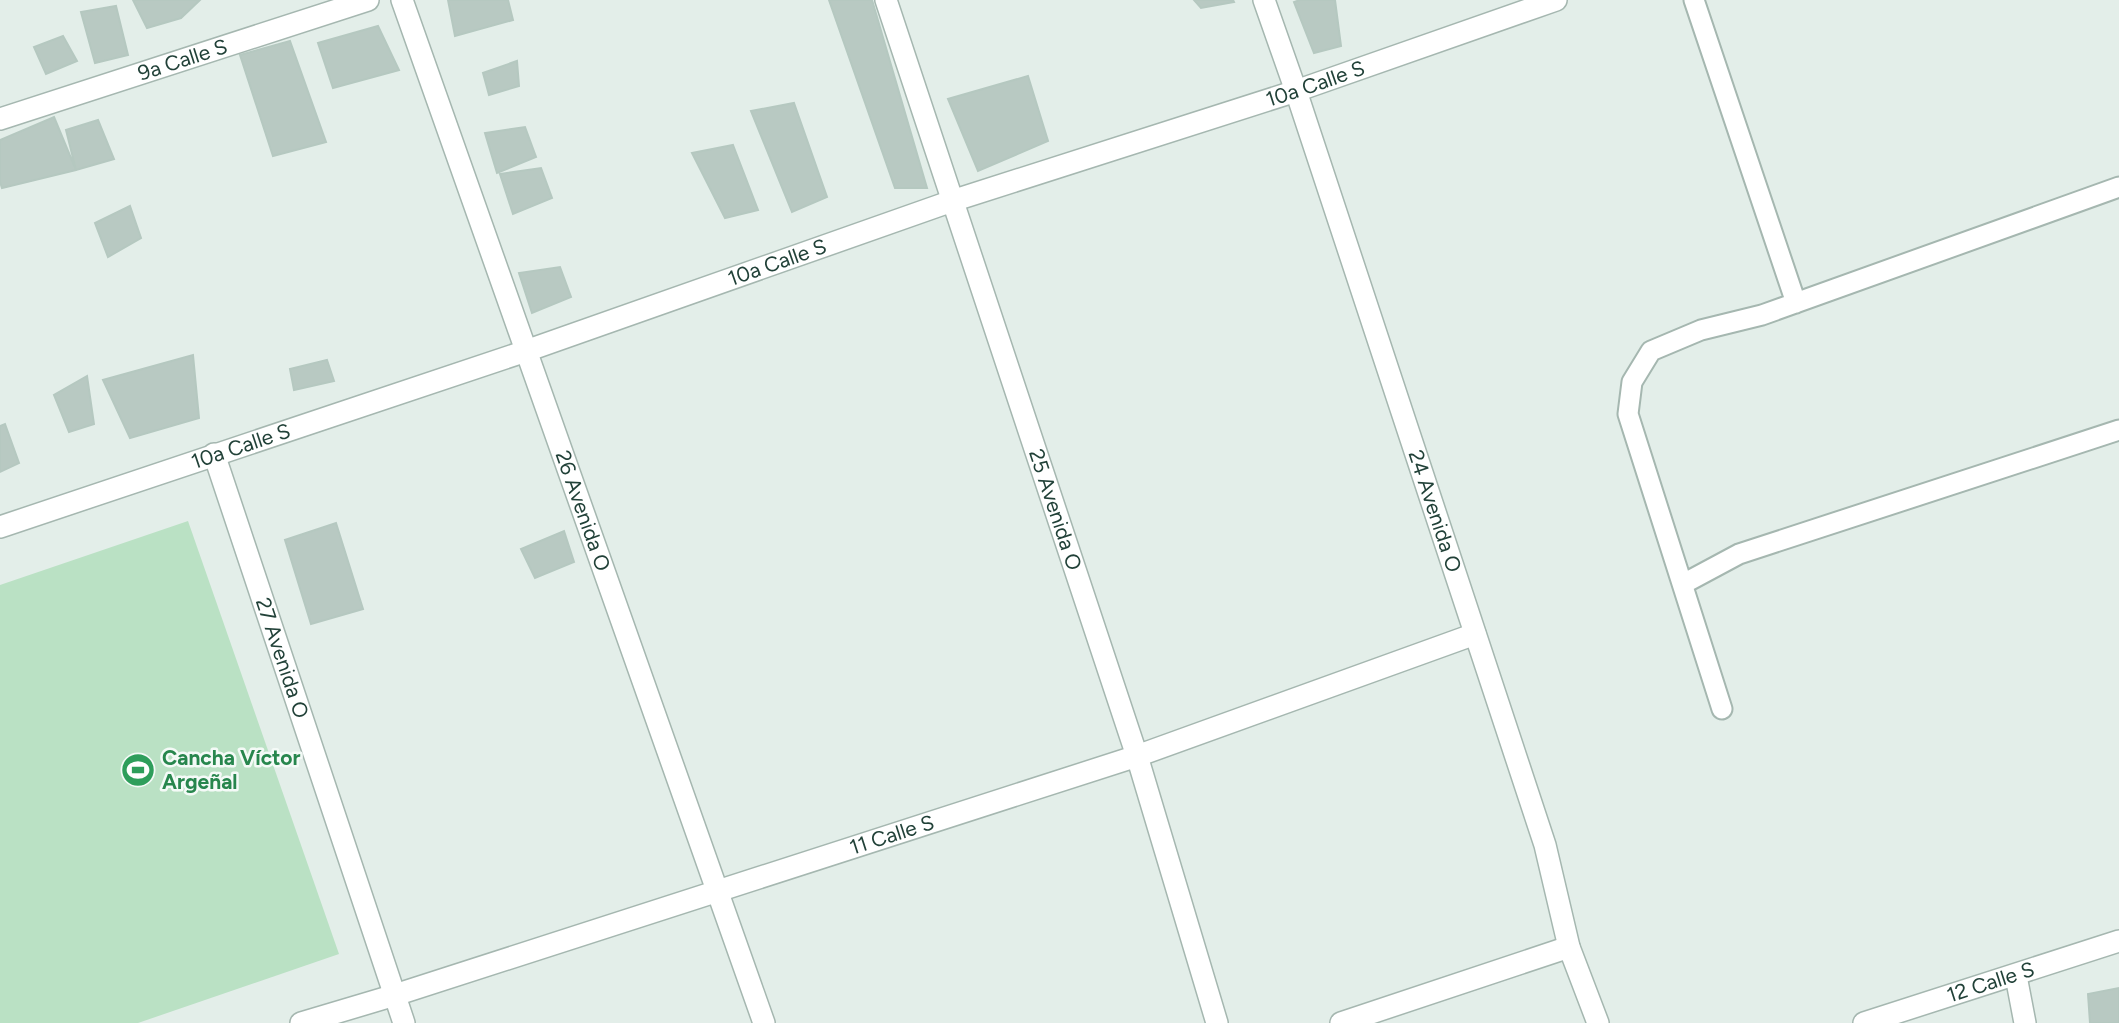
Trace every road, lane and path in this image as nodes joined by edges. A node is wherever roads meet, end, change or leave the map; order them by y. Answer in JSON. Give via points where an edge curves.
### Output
{"nodes":[{"id":1,"x":368,"y":0,"type":"edge"},
{"id":2,"x":402,"y":0,"type":"edge"},
{"id":3,"x":886,"y":0,"type":"edge"},
{"id":4,"x":1264,"y":0,"type":"edge"},
{"id":5,"x":1556,"y":0,"type":"edge"},
{"id":6,"x":1695,"y":0,"type":"edge"},
{"id":7,"x":1296,"y":91,"type":"junction"},
{"id":8,"x":0,"y":119,"type":"edge"},
{"id":9,"x":2119,"y":187,"type":"edge"},
{"id":10,"x":952,"y":201,"type":"junction"},
{"id":11,"x":1796,"y":303,"type":"junction"},
{"id":12,"x":526,"y":351,"type":"junction"},
{"id":13,"x":2119,"y":430,"type":"edge"},
{"id":14,"x":214,"y":454,"type":"junction"},
{"id":15,"x":0,"y":527,"type":"edge"},
{"id":16,"x":1683,"y":583,"type":"junction"},
{"id":17,"x":1475,"y":634,"type":"junction"},
{"id":18,"x":1722,"y":709,"type":"dead end"},
{"id":19,"x":1137,"y":756,"type":"junction"},
{"id":20,"x":716,"y":891,"type":"junction"},
{"id":21,"x":2119,"y":941,"type":"edge"},
{"id":22,"x":1569,"y":947,"type":"junction"},
{"id":23,"x":2016,"y":976,"type":"junction"},
{"id":24,"x":395,"y":995,"type":"junction"},
{"id":25,"x":301,"y":1023,"type":"edge"},
{"id":26,"x":404,"y":1023,"type":"edge"},
{"id":27,"x":764,"y":1023,"type":"edge"},
{"id":28,"x":1217,"y":1023,"type":"edge"},
{"id":29,"x":1341,"y":1023,"type":"edge"},
{"id":30,"x":1598,"y":1023,"type":"edge"},
{"id":31,"x":1864,"y":1023,"type":"edge"},
{"id":32,"x":2025,"y":1023,"type":"edge"}],
"edges":[{"from":1,"to":8,"type":"street","name":"9a Calle S"},
{"from":2,"to":12,"type":"street","name":"26 Avenida O"},
{"from":3,"to":10,"type":"street","name":"25 Avenida O"},
{"from":4,"to":7,"type":"street","name":"24 Avenida O"},
{"from":5,"to":7,"type":"street","name":"10a Calle S"},
{"from":6,"to":11,"type":"lane"},
{"from":7,"to":10,"type":"street","name":"10a Calle S"},
{"from":7,"to":17,"type":"street","name":"24 Avenida O"},
{"from":9,"to":11,"type":"lane"},
{"from":10,"to":12,"type":"street","name":"10a Calle S"},
{"from":10,"to":19,"type":"street","name":"25 Avenida O"},
{"from":11,"to":16,"type":"lane","via":[[1701,330],[1651,351],[1632,383],[1628,414]]},
{"from":12,"to":14,"type":"street","name":"10a Calle S"},
{"from":12,"to":20,"type":"street","name":"26 Avenida O"},
{"from":13,"to":16,"type":"lane","via":[[1739,554]]},
{"from":14,"to":15,"type":"street","name":"10a Calle S"},
{"from":14,"to":24,"type":"street","name":"27 Avenida O"},
{"from":16,"to":18,"type":"lane"},
{"from":17,"to":19,"type":"street","name":"11 Calle S"},
{"from":17,"to":22,"type":"street","name":"24 Avenida O","via":[[1545,845]]},
{"from":19,"to":20,"type":"street","name":"11 Calle S"},
{"from":19,"to":28,"type":"street","name":"25 Avenida O"},
{"from":20,"to":24,"type":"street","name":"11 Calle S"},
{"from":20,"to":27,"type":"street","name":"26 Avenida O"},
{"from":21,"to":23,"type":"street","name":"12 Calle S"},
{"from":22,"to":29,"type":"street"},
{"from":22,"to":30,"type":"street","name":"24 Avenida O"},
{"from":23,"to":31,"type":"street","name":"12 Calle S"},
{"from":23,"to":32,"type":"street"},
{"from":24,"to":25,"type":"street","name":"11 Calle S"},
{"from":24,"to":26,"type":"street","name":"27 Avenida O"}]}
